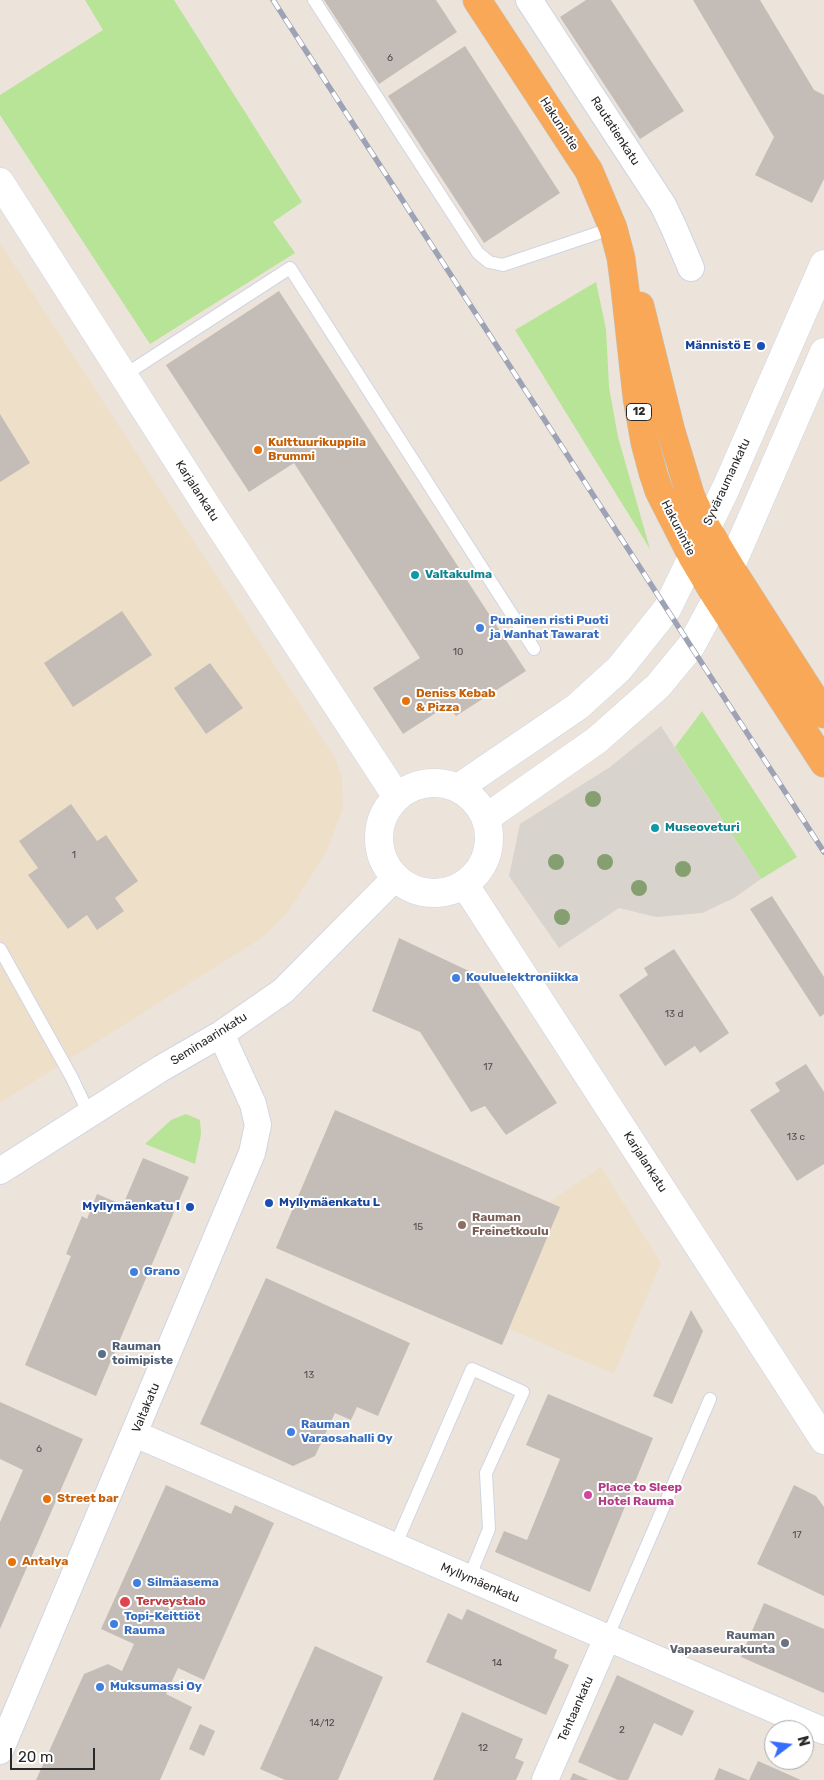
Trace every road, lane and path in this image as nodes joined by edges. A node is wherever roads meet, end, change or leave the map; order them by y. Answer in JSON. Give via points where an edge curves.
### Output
{"nodes":[{"id":1,"x":314,"y":0,"type":"edge"},
{"id":2,"x":477,"y":0,"type":"edge"},
{"id":3,"x":529,"y":0,"type":"edge"},
{"id":4,"x":0,"y":182,"type":"edge"},
{"id":5,"x":614,"y":228,"type":"junction"},
{"id":6,"x":621,"y":258,"type":"junction"},
{"id":7,"x":824,"y":264,"type":"edge"},
{"id":8,"x":691,"y":268,"type":"dead end"},
{"id":9,"x":824,"y":352,"type":"edge"},
{"id":10,"x":123,"y":376,"type":"junction"},
{"id":11,"x":706,"y":527,"type":"junction"},
{"id":12,"x":692,"y":556,"type":"junction"},
{"id":13,"x":730,"y":567,"type":"junction"},
{"id":14,"x":716,"y":598,"type":"junction"},
{"id":15,"x":534,"y":649,"type":"dead end"},
{"id":16,"x":824,"y":714,"type":"edge"},
{"id":17,"x":824,"y":763,"type":"edge"},
{"id":18,"x":458,"y":788,"type":"junction"},
{"id":19,"x":397,"y":797,"type":"junction"},
{"id":20,"x":486,"y":818,"type":"junction"},
{"id":21,"x":396,"y":878,"type":"junction"},
{"id":22,"x":465,"y":885,"type":"junction"},
{"id":23,"x":0,"y":949,"type":"edge"},
{"id":24,"x":221,"y":1034,"type":"junction"},
{"id":25,"x":89,"y":1114,"type":"junction"},
{"id":26,"x":0,"y":1171,"type":"edge"},
{"id":27,"x":710,"y":1399,"type":"dead end"},
{"id":28,"x":135,"y":1434,"type":"junction"},
{"id":29,"x":824,"y":1440,"type":"edge"},
{"id":30,"x":395,"y":1546,"type":"junction"},
{"id":31,"x":469,"y":1578,"type":"junction"},
{"id":32,"x":607,"y":1638,"type":"junction"},
{"id":33,"x":824,"y":1731,"type":"edge"},
{"id":34,"x":0,"y":1751,"type":"edge"},
{"id":35,"x":545,"y":1780,"type":"edge"}],
"edges":[{"from":1,"to":5,"type":"lane","via":[[478,253],[489,262],[503,265]]},
{"from":2,"to":5,"type":"highway","name":"Hakunintie","number":"12","via":[[589,171]]},
{"from":3,"to":8,"type":"street","name":"Rautatienkatu","via":[[663,205]]},
{"from":4,"to":10,"type":"main road","name":"Karjalankatu"},
{"from":5,"to":6,"type":"highway","name":"Hakunintie","number":"12"},
{"from":6,"to":11,"type":"highway","name":"Hakunintie","number":"12","via":[[642,311],[680,465]]},
{"from":6,"to":12,"type":"highway","name":"Hakunintie","number":"12","via":[[636,398],[645,443],[659,491]]},
{"from":7,"to":11,"type":"main road","name":"Syväraumankatu"},
{"from":9,"to":13,"type":"main road"},
{"from":10,"to":15,"type":"lane","via":[[290,268]]},
{"from":10,"to":19,"type":"main road","name":"Karjalankatu"},
{"from":11,"to":12,"type":"main road","name":"Syväraumankatu"},
{"from":11,"to":13,"type":"highway","name":"Hakunintie","number":"12"},
{"from":12,"to":14,"type":"highway","name":"Hakunintie","number":"12"},
{"from":12,"to":18,"type":"main road","name":"Syväraumankatu","via":[[667,609],[619,669],[576,707]]},
{"from":13,"to":14,"type":"main road"},
{"from":13,"to":16,"type":"highway","name":"Hakunintie","number":"12"},
{"from":14,"to":17,"type":"highway","name":"Hakunintie","number":"12"},
{"from":14,"to":20,"type":"main road","via":[[691,646],[658,686],[597,740]]},
{"from":18,"to":19,"type":"main road","via":[[426,783],[414,786]]},
{"from":18,"to":20,"type":"main road","via":[[471,796]]},
{"from":19,"to":21,"type":"main road","via":[[384,814],[379,843],[385,863]]},
{"from":20,"to":22,"type":"main road","via":[[490,842],[486,858]]},
{"from":21,"to":22,"type":"main road","via":[[408,887],[426,893],[446,892]]},
{"from":21,"to":24,"type":"street","name":"Seminaarinkatu","via":[[283,991]]},
{"from":22,"to":29,"type":"main road","name":"Karjalankatu"},
{"from":23,"to":25,"type":"lane"},
{"from":24,"to":25,"type":"street","name":"Seminaarinkatu"},
{"from":24,"to":28,"type":"street","name":"Valtakatu","via":[[258,1125],[252,1154]]},
{"from":25,"to":26,"type":"street","name":"Seminaarinkatu"},
{"from":27,"to":32,"type":"lane"},
{"from":28,"to":30,"type":"street","name":"Myllymäenkatu"},
{"from":28,"to":34,"type":"street","name":"Valtakatu"},
{"from":30,"to":31,"type":"street","name":"Myllymäenkatu"},
{"from":30,"to":31,"type":"lane","via":[[472,1369],[523,1392],[486,1473],[489,1529]]},
{"from":31,"to":32,"type":"street","name":"Myllymäenkatu"},
{"from":32,"to":33,"type":"street","name":"Myllymäenkatu"},
{"from":32,"to":35,"type":"street","name":"Tehtaankatu"}]}
